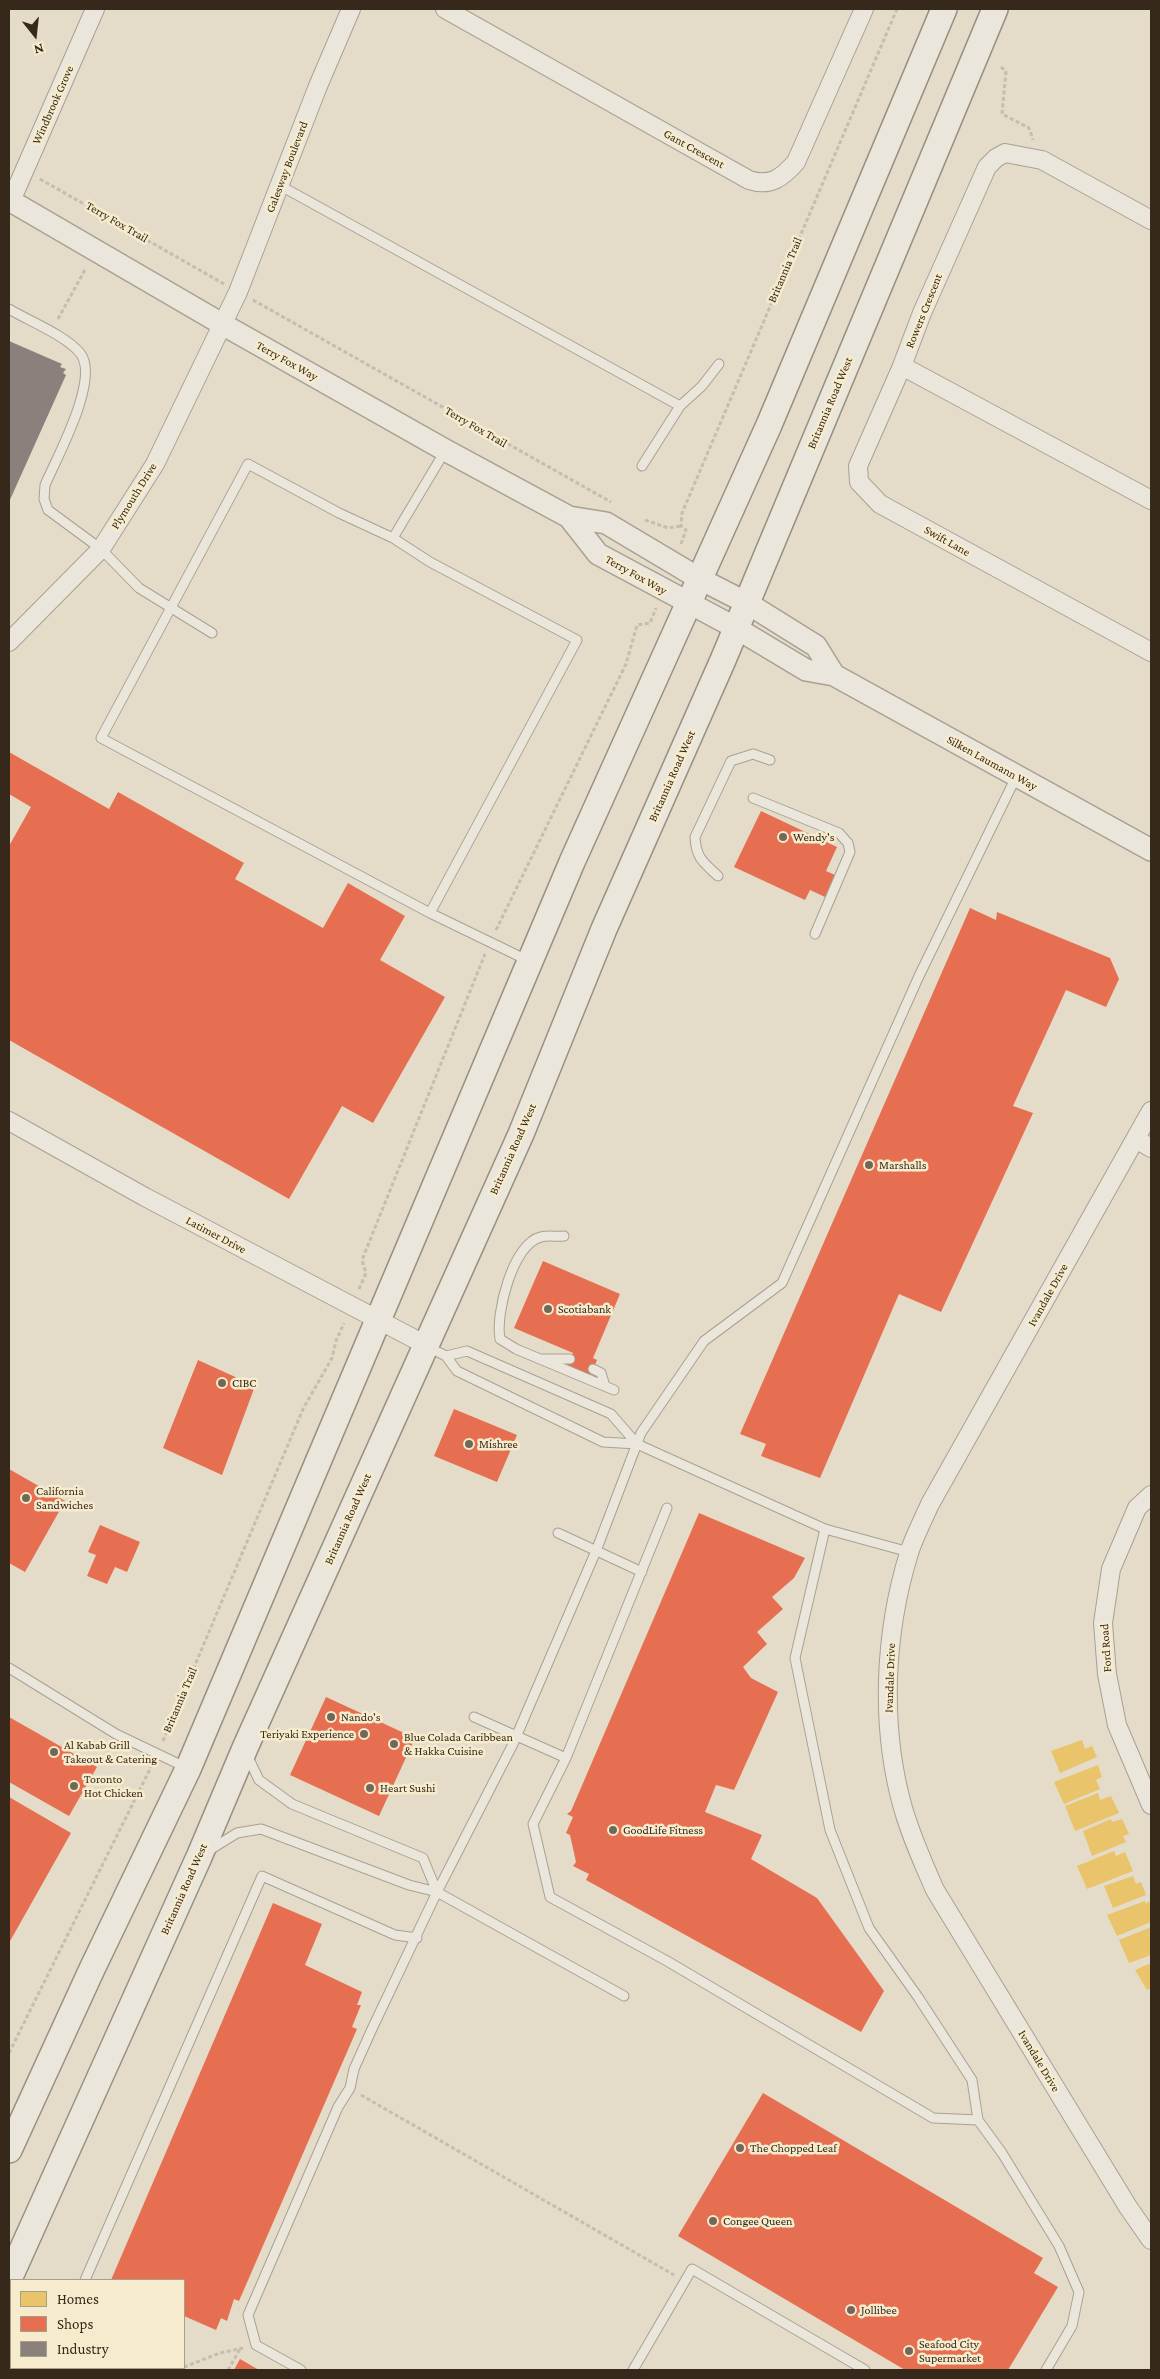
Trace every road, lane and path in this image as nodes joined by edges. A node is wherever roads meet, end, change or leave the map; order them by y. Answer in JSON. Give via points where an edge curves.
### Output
{"nodes":[{"id":1,"x":95,"y":9,"type":"edge"},
{"id":2,"x":351,"y":9,"type":"edge"},
{"id":3,"x":444,"y":9,"type":"edge"},
{"id":4,"x":864,"y":9,"type":"edge"},
{"id":5,"x":897,"y":9,"type":"edge"},
{"id":6,"x":944,"y":9,"type":"edge"},
{"id":7,"x":995,"y":9,"type":"edge"},
{"id":8,"x":1001,"y":67,"type":"dead end"},
{"id":9,"x":1038,"y":159,"type":"junction"},
{"id":10,"x":46,"y":182,"type":"dead end"},
{"id":11,"x":279,"y":185,"type":"junction"},
{"id":12,"x":10,"y":200,"type":"edge"},
{"id":13,"x":1151,"y":220,"type":"edge"},
{"id":14,"x":96,"y":250,"type":"junction"},
{"id":15,"x":213,"y":278,"type":"dead end"},
{"id":16,"x":9,"y":309,"type":"edge"},
{"id":17,"x":276,"y":313,"type":"dead end"},
{"id":18,"x":222,"y":324,"type":"junction"},
{"id":19,"x":51,"y":333,"type":"junction"},
{"id":20,"x":719,"y":364,"type":"dead end"},
{"id":21,"x":902,"y":366,"type":"junction"},
{"id":22,"x":680,"y":406,"type":"junction"},
{"id":23,"x":445,"y":450,"type":"junction"},
{"id":24,"x":642,"y":466,"type":"dead end"},
{"id":25,"x":1151,"y":500,"type":"edge"},
{"id":26,"x":614,"y":503,"type":"dead end"},
{"id":27,"x":569,"y":517,"type":"junction"},
{"id":28,"x":639,"y":517,"type":"dead end"},
{"id":29,"x":681,"y":526,"type":"junction"},
{"id":30,"x":686,"y":530,"type":"dead end"},
{"id":31,"x":393,"y":538,"type":"junction"},
{"id":32,"x":101,"y":548,"type":"junction"},
{"id":33,"x":700,"y":579,"type":"junction"},
{"id":34,"x":746,"y":603,"type":"junction"},
{"id":35,"x":689,"y":604,"type":"junction"},
{"id":36,"x":171,"y":608,"type":"junction"},
{"id":37,"x":736,"y":628,"type":"junction"},
{"id":38,"x":212,"y":633,"type":"dead end"},
{"id":39,"x":9,"y":642,"type":"edge"},
{"id":40,"x":1151,"y":652,"type":"edge"},
{"id":41,"x":834,"y":675,"type":"junction"},
{"id":42,"x":770,"y":760,"type":"dead end"},
{"id":43,"x":1016,"y":776,"type":"junction"},
{"id":44,"x":753,"y":798,"type":"dead end"},
{"id":45,"x":1151,"y":850,"type":"edge"},
{"id":46,"x":718,"y":876,"type":"dead end"},
{"id":47,"x":430,"y":913,"type":"junction"},
{"id":48,"x":815,"y":934,"type":"dead end"},
{"id":49,"x":530,"y":962,"type":"junction"},
{"id":50,"x":1151,"y":1111,"type":"edge"},
{"id":51,"x":9,"y":1121,"type":"edge"},
{"id":52,"x":1136,"y":1139,"type":"junction"},
{"id":53,"x":1151,"y":1148,"type":"edge"},
{"id":54,"x":564,"y":1236,"type":"dead end"},
{"id":55,"x":379,"y":1321,"type":"junction"},
{"id":56,"x":336,"y":1340,"type":"dead end"},
{"id":57,"x":436,"y":1351,"type":"junction"},
{"id":58,"x":540,"y":1359,"type":"junction"},
{"id":59,"x":570,"y":1359,"type":"dead end"},
{"id":60,"x":594,"y":1369,"type":"dead end"},
{"id":61,"x":605,"y":1386,"type":"junction"},
{"id":62,"x":614,"y":1390,"type":"dead end"},
{"id":63,"x":637,"y":1444,"type":"junction"},
{"id":64,"x":1151,"y":1495,"type":"edge"},
{"id":65,"x":667,"y":1508,"type":"dead end"},
{"id":66,"x":825,"y":1530,"type":"junction"},
{"id":67,"x":558,"y":1533,"type":"dead end"},
{"id":68,"x":596,"y":1552,"type":"junction"},
{"id":69,"x":910,"y":1552,"type":"junction"},
{"id":70,"x":642,"y":1572,"type":"junction"},
{"id":71,"x":9,"y":1668,"type":"edge"},
{"id":72,"x":474,"y":1717,"type":"dead end"},
{"id":73,"x":517,"y":1736,"type":"junction"},
{"id":74,"x":244,"y":1748,"type":"junction"},
{"id":75,"x":157,"y":1755,"type":"junction"},
{"id":76,"x":566,"y":1758,"type":"junction"},
{"id":77,"x":188,"y":1769,"type":"junction"},
{"id":78,"x":1151,"y":1805,"type":"edge"},
{"id":79,"x":199,"y":1857,"type":"junction"},
{"id":80,"x":437,"y":1892,"type":"junction"},
{"id":81,"x":417,"y":1938,"type":"junction"},
{"id":82,"x":624,"y":1996,"type":"dead end"},
{"id":83,"x":9,"y":2053,"type":"edge"},
{"id":84,"x":350,"y":2088,"type":"junction"},
{"id":85,"x":978,"y":2120,"type":"junction"},
{"id":86,"x":9,"y":2150,"type":"edge"},
{"id":87,"x":1151,"y":2240,"type":"edge"},
{"id":88,"x":9,"y":2279,"type":"edge"},
{"id":89,"x":85,"y":2279,"type":"edge"},
{"id":90,"x":686,"y":2282,"type":"junction"},
{"id":91,"x":256,"y":2345,"type":"junction"},
{"id":92,"x":240,"y":2348,"type":"junction"},
{"id":93,"x":185,"y":2366,"type":"edge"},
{"id":94,"x":228,"y":2370,"type":"edge"},
{"id":95,"x":300,"y":2370,"type":"edge"},
{"id":96,"x":633,"y":2370,"type":"edge"},
{"id":97,"x":865,"y":2370,"type":"edge"},
{"id":98,"x":1046,"y":2370,"type":"edge"}],
"edges":[{"from":1,"to":12,"type":"street","name":"Windbrook Grove"},
{"from":2,"to":11,"type":"street","name":"Galesway Boulevard"},
{"from":3,"to":4,"type":"street","name":"Gant Crescent","via":[[748,180],[765,183],[779,178],[796,162]]},
{"from":5,"to":29,"type":"path","name":"Britannia Trail","via":[[682,513]]},
{"from":6,"to":33,"type":"main road","via":[[777,407]]},
{"from":7,"to":34,"type":"main road","name":"Britannia Road West"},
{"from":8,"to":9,"type":"path","via":[[1006,71],[1002,114],[1029,128]]},
{"from":9,"to":13,"type":"street","name":"Rowers Crescent"},
{"from":9,"to":21,"type":"street","name":"Rowers Crescent","via":[[1005,153],[987,167]]},
{"from":10,"to":15,"type":"path","name":"Terry Fox Trail"},
{"from":11,"to":18,"type":"street","name":"Galesway Boulevard","via":[[238,292]]},
{"from":11,"to":22,"type":"lane"},
{"from":12,"to":14,"type":"street","name":"Terry Fox Way"},
{"from":14,"to":18,"type":"street","name":"Terry Fox Way"},
{"from":14,"to":19,"type":"path"},
{"from":16,"to":19,"type":"lane"},
{"from":17,"to":26,"type":"path","name":"Terry Fox Trail"},
{"from":18,"to":23,"type":"street","name":"Terry Fox Way"},
{"from":18,"to":32,"type":"street","name":"Plymouth Drive","via":[[155,464]]},
{"from":19,"to":32,"type":"lane","via":[[82,354],[86,367],[79,407],[45,485],[44,499],[48,510]]},
{"from":20,"to":22,"type":"lane","via":[[702,386]]},
{"from":21,"to":25,"type":"street"},
{"from":21,"to":40,"type":"street","name":"Swift Lane","via":[[863,451],[858,474],[862,487],[880,504],[900,516]]},
{"from":22,"to":24,"type":"lane"},
{"from":23,"to":27,"type":"street","name":"Terry Fox Way"},
{"from":23,"to":31,"type":"lane"},
{"from":27,"to":33,"type":"street","name":"Terry Fox Way","via":[[606,523]]},
{"from":27,"to":35,"type":"street","name":"Terry Fox Way","via":[[598,554]]},
{"from":28,"to":29,"type":"path","via":[[668,528]]},
{"from":29,"to":30,"type":"path"},
{"from":31,"to":36,"type":"lane","via":[[248,464]]},
{"from":31,"to":47,"type":"lane","via":[[430,562],[577,640]]},
{"from":32,"to":36,"type":"lane","via":[[139,588]]},
{"from":32,"to":39,"type":"street","name":"Plymouth Drive"},
{"from":33,"to":34,"type":"street","name":"Terry Fox Way"},
{"from":33,"to":35,"type":"main road"},
{"from":34,"to":37,"type":"main road","name":"Britannia Road West"},
{"from":34,"to":41,"type":"street","name":"Silken Laumann Way","via":[[816,646]]},
{"from":35,"to":37,"type":"street","name":"Terry Fox Way"},
{"from":35,"to":49,"type":"main road"},
{"from":36,"to":38,"type":"lane"},
{"from":36,"to":47,"type":"lane","via":[[101,738]]},
{"from":37,"to":41,"type":"street","name":"Silken Laumann Way","via":[[806,670]]},
{"from":37,"to":57,"type":"main road","name":"Britannia Road West","via":[[604,929]]},
{"from":41,"to":43,"type":"street","name":"Silken Laumann Way"},
{"from":42,"to":46,"type":"lane","via":[[753,754],[731,761],[694,837],[695,851]]},
{"from":43,"to":45,"type":"street","name":"Silken Laumann Way"},
{"from":43,"to":63,"type":"lane","via":[[919,976],[782,1283],[704,1341],[641,1433]]},
{"from":44,"to":48,"type":"lane","via":[[839,833],[848,843],[850,852]]},
{"from":47,"to":49,"type":"lane"},
{"from":49,"to":55,"type":"main road"},
{"from":50,"to":52,"type":"street","name":"Ivandale Drive"},
{"from":51,"to":55,"type":"street","name":"Latimer Drive"},
{"from":52,"to":53,"type":"street"},
{"from":52,"to":69,"type":"street","name":"Ivandale Drive","via":[[930,1504]]},
{"from":54,"to":58,"type":"lane","via":[[540,1237],[523,1249],[500,1306],[500,1339]]},
{"from":55,"to":57,"type":"street","name":"Latimer Drive"},
{"from":55,"to":77,"type":"main road"},
{"from":56,"to":75,"type":"path","name":"Britannia Trail","via":[[332,1358],[299,1418]]},
{"from":57,"to":63,"type":"lane","via":[[456,1371],[603,1442]]},
{"from":57,"to":63,"type":"lane","via":[[467,1351],[611,1414]]},
{"from":57,"to":74,"type":"main road","name":"Britannia Road West"},
{"from":58,"to":59,"type":"lane"},
{"from":58,"to":61,"type":"lane"},
{"from":60,"to":61,"type":"lane","via":[[601,1372]]},
{"from":61,"to":62,"type":"lane"},
{"from":63,"to":66,"type":"lane"},
{"from":63,"to":68,"type":"lane"},
{"from":64,"to":78,"type":"street","name":"Ford Road","via":[[1137,1508],[1111,1569],[1103,1623],[1107,1674],[1117,1725]]},
{"from":65,"to":70,"type":"lane"},
{"from":66,"to":69,"type":"lane"},
{"from":66,"to":85,"type":"lane","via":[[795,1658],[830,1830],[869,1928],[972,2080]]},
{"from":67,"to":68,"type":"lane"},
{"from":68,"to":70,"type":"lane"},
{"from":68,"to":73,"type":"lane"},
{"from":69,"to":87,"type":"street","name":"Ivandale Drive","via":[[893,1625],[888,1698],[889,1731],[903,1807],[917,1850],[935,1890]]},
{"from":70,"to":76,"type":"lane"},
{"from":71,"to":75,"type":"lane","via":[[116,1734]]},
{"from":72,"to":73,"type":"lane"},
{"from":73,"to":76,"type":"lane"},
{"from":73,"to":80,"type":"lane"},
{"from":74,"to":79,"type":"main road","name":"Britannia Road West"},
{"from":74,"to":80,"type":"lane","via":[[259,1780],[292,1804],[423,1858]]},
{"from":75,"to":77,"type":"lane"},
{"from":75,"to":83,"type":"path","name":"Britannia Trail"},
{"from":76,"to":85,"type":"lane","via":[[533,1824],[550,1897],[667,1961],[933,2118]]},
{"from":77,"to":86,"type":"main road"},
{"from":79,"to":80,"type":"lane","via":[[237,1833],[261,1829],[409,1885]]},
{"from":79,"to":88,"type":"main road","name":"Britannia Road West"},
{"from":80,"to":81,"type":"lane"},
{"from":80,"to":82,"type":"lane"},
{"from":81,"to":84,"type":"lane","via":[[354,2069]]},
{"from":81,"to":89,"type":"lane","via":[[395,1935],[262,1876]]},
{"from":84,"to":90,"type":"path"},
{"from":84,"to":91,"type":"lane","via":[[338,2107],[248,2315]]},
{"from":85,"to":98,"type":"lane","via":[[1056,2242],[1079,2292],[1072,2326]]},
{"from":90,"to":96,"type":"lane"},
{"from":90,"to":97,"type":"lane","via":[[692,2269]]},
{"from":91,"to":92,"type":"path"},
{"from":91,"to":95,"type":"lane"},
{"from":92,"to":93,"type":"path"},
{"from":92,"to":94,"type":"path"}]}
